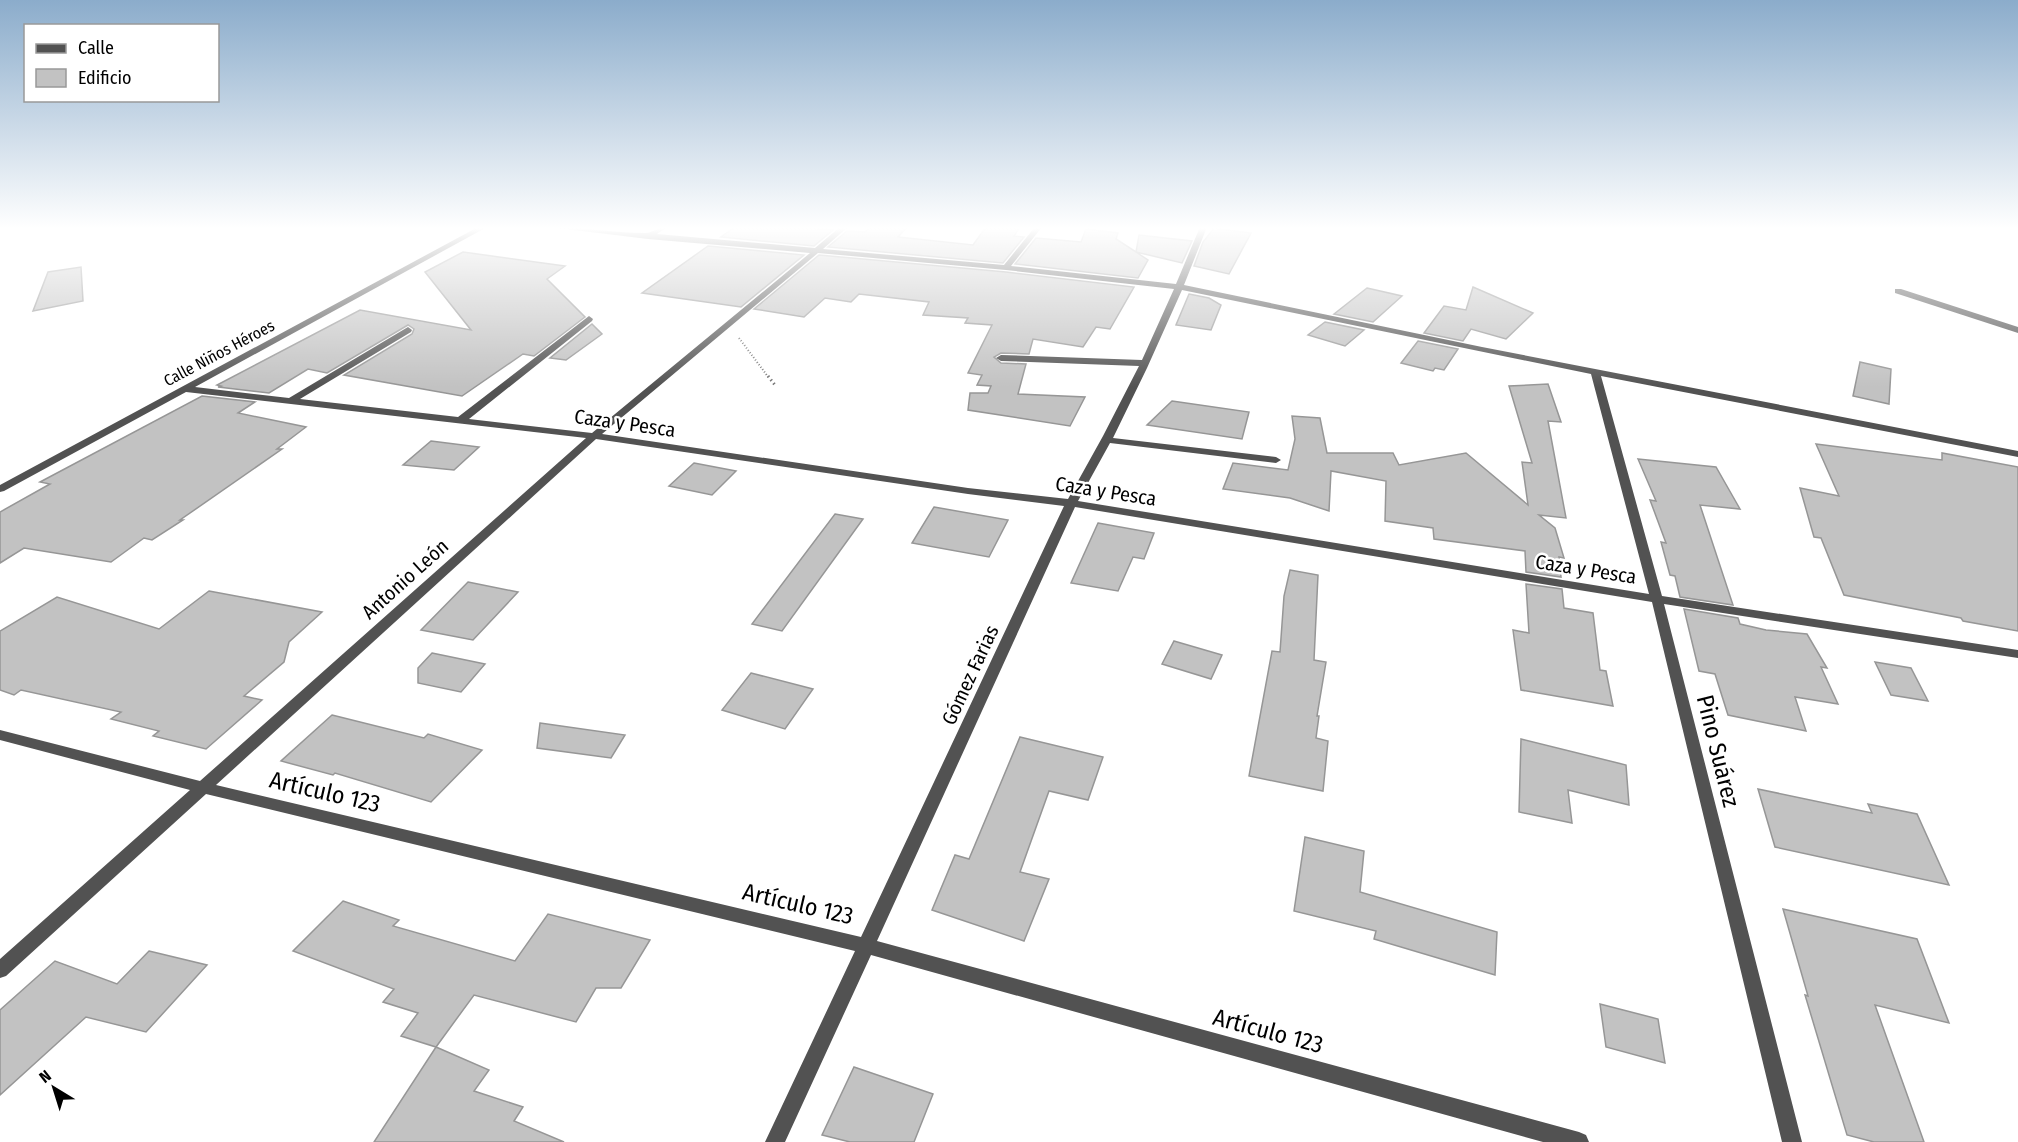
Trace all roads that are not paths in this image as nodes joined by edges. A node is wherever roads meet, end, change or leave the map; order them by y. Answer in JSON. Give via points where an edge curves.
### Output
{"nodes":[{"id":1,"x":386,"y":280,"type":"edge"},
{"id":2,"x":781,"y":280,"type":"edge"},
{"id":3,"x":1119,"y":280,"type":"edge"},
{"id":4,"x":1183,"y":280,"type":"edge"},
{"id":5,"x":1180,"y":287,"type":"junction"},
{"id":6,"x":1898,"y":291,"type":"dead end"},
{"id":7,"x":589,"y":319,"type":"dead end"},
{"id":8,"x":408,"y":330,"type":"dead end"},
{"id":9,"x":2018,"y":330,"type":"edge"},
{"id":10,"x":1001,"y":358,"type":"dead end"},
{"id":11,"x":1144,"y":363,"type":"junction"},
{"id":12,"x":1595,"y":372,"type":"junction"},
{"id":13,"x":185,"y":389,"type":"junction"},
{"id":14,"x":289,"y":402,"type":"junction"},
{"id":15,"x":461,"y":420,"type":"junction"},
{"id":16,"x":594,"y":436,"type":"junction"},
{"id":17,"x":1108,"y":440,"type":"junction"},
{"id":18,"x":2018,"y":454,"type":"edge"},
{"id":19,"x":1276,"y":460,"type":"dead end"},
{"id":20,"x":0,"y":489,"type":"edge"},
{"id":21,"x":1071,"y":503,"type":"junction"},
{"id":22,"x":1657,"y":599,"type":"junction"},
{"id":23,"x":2018,"y":654,"type":"edge"},
{"id":24,"x":0,"y":735,"type":"edge"},
{"id":25,"x":203,"y":788,"type":"junction"},
{"id":26,"x":867,"y":945,"type":"junction"},
{"id":27,"x":0,"y":970,"type":"edge"},
{"id":28,"x":775,"y":1142,"type":"edge"},
{"id":29,"x":1579,"y":1142,"type":"edge"},
{"id":30,"x":1792,"y":1142,"type":"edge"}],
"edges":[{"from":1,"to":13,"type":"street","name":"Calle Niños Héroes"},
{"from":2,"to":16,"type":"street","name":"Antonio León"},
{"from":3,"to":5,"type":"street"},
{"from":4,"to":5,"type":"street","name":"Gómez Farias"},
{"from":5,"to":11,"type":"street","name":"Gómez Farias"},
{"from":5,"to":12,"type":"street"},
{"from":6,"to":9,"type":"street"},
{"from":7,"to":15,"type":"street"},
{"from":8,"to":14,"type":"street"},
{"from":10,"to":11,"type":"street"},
{"from":11,"to":17,"type":"street","name":"Gómez Farias"},
{"from":12,"to":18,"type":"street"},
{"from":12,"to":22,"type":"street","name":"Pino Suárez"},
{"from":13,"to":14,"type":"street","name":"Caza y Pesca"},
{"from":13,"to":20,"type":"street","name":"Calle Niños Héroes"},
{"from":14,"to":15,"type":"street","name":"Caza y Pesca"},
{"from":15,"to":16,"type":"street","name":"Caza y Pesca"},
{"from":16,"to":21,"type":"street","name":"Caza y Pesca"},
{"from":16,"to":25,"type":"street","name":"Antonio León"},
{"from":17,"to":19,"type":"street"},
{"from":17,"to":21,"type":"street","name":"Gómez Farias"},
{"from":21,"to":22,"type":"street","name":"Caza y Pesca"},
{"from":21,"to":26,"type":"street","name":"Gómez Farias"},
{"from":22,"to":23,"type":"street","name":"Caza y Pesca"},
{"from":22,"to":30,"type":"street","name":"Pino Suárez"},
{"from":24,"to":25,"type":"street","name":"Artículo 123"},
{"from":25,"to":26,"type":"street","name":"Artículo 123"},
{"from":25,"to":27,"type":"street","name":"Antonio León"},
{"from":26,"to":28,"type":"street","name":"Gómez Farias"},
{"from":26,"to":29,"type":"street","name":"Artículo 123"}]}
